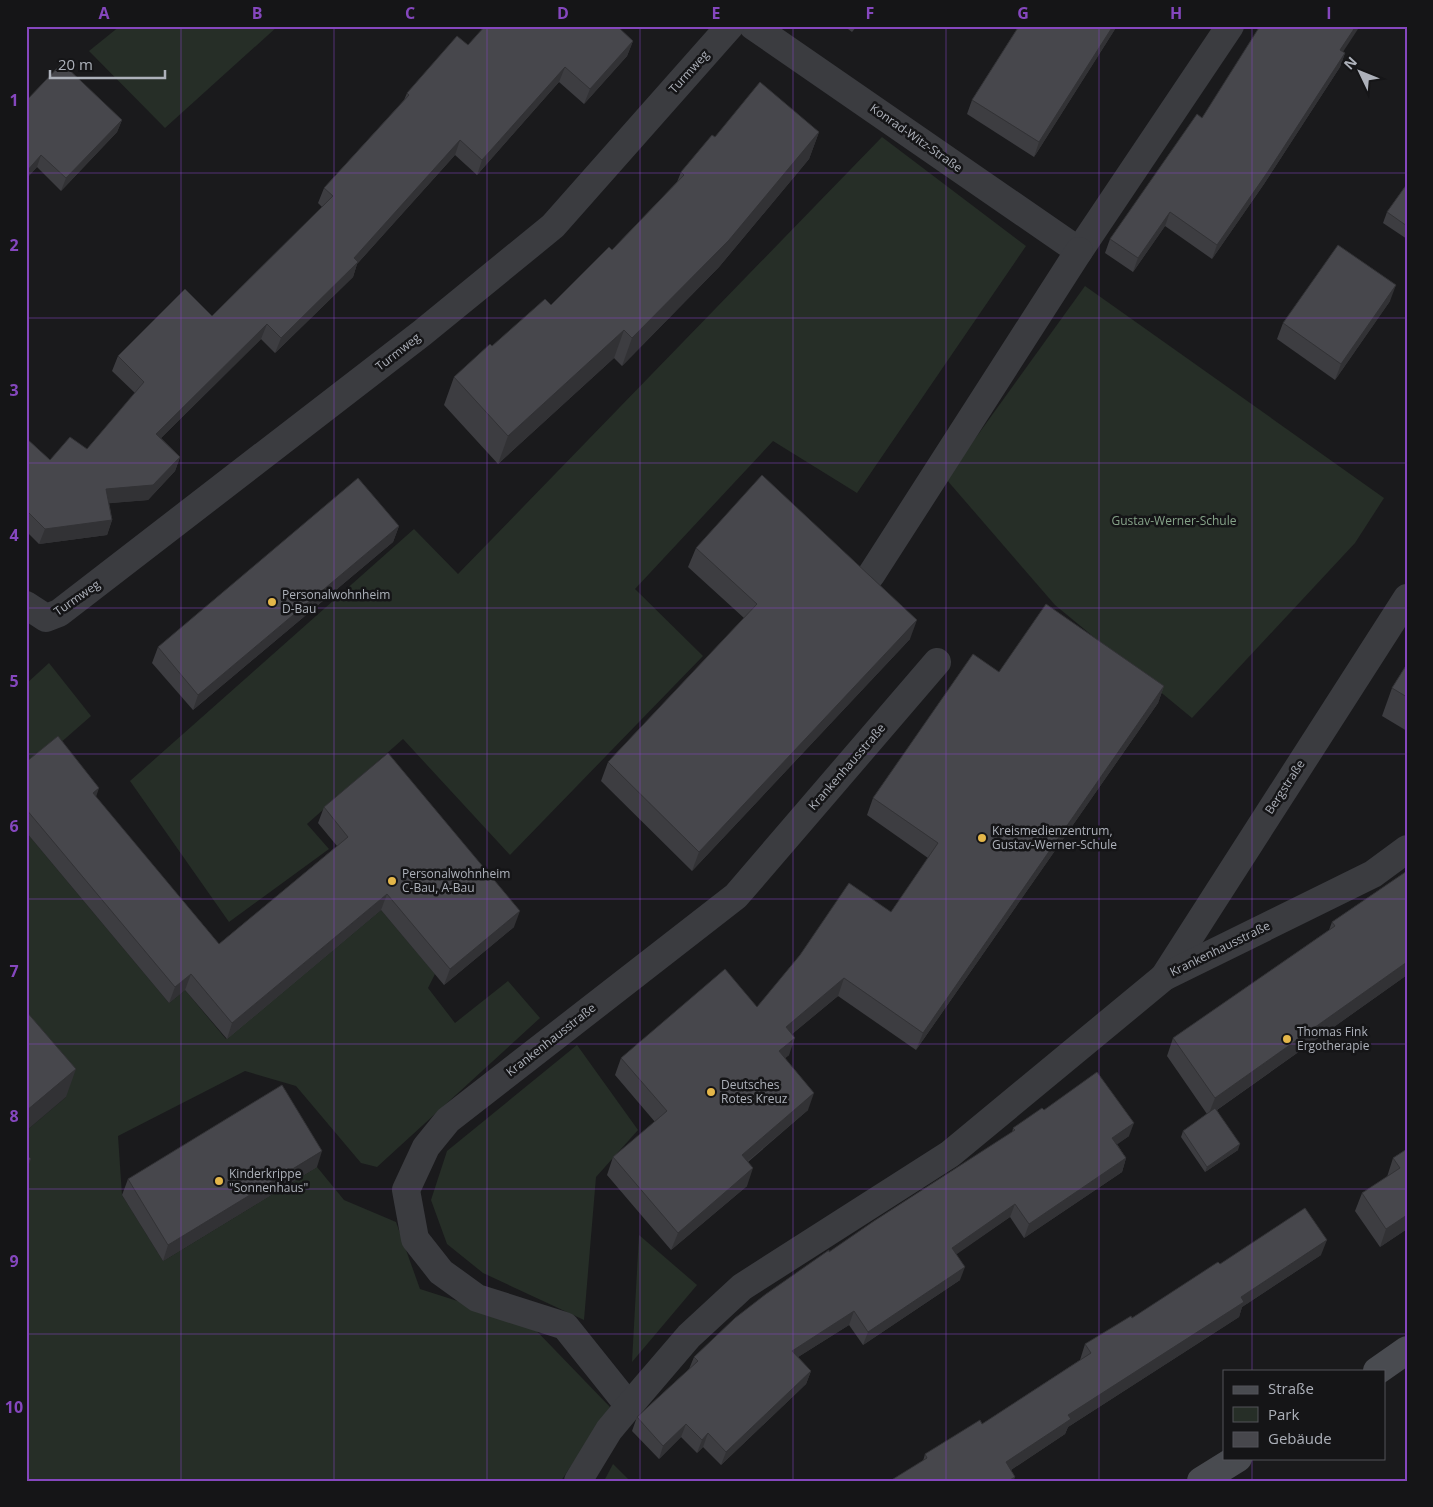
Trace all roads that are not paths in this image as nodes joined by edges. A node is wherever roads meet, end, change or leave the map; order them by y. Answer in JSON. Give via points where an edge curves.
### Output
{"nodes":[{"id":1,"x":730,"y":26,"type":"edge"},
{"id":2,"x":753,"y":26,"type":"edge"},
{"id":3,"x":1230,"y":26,"type":"edge"},
{"id":4,"x":1079,"y":251,"type":"junction"},
{"id":5,"x":871,"y":575,"type":"edge"},
{"id":6,"x":1407,"y":598,"type":"edge"},
{"id":7,"x":26,"y":605,"type":"edge"},
{"id":8,"x":937,"y":662,"type":"dead end"},
{"id":9,"x":1407,"y":850,"type":"edge"},
{"id":10,"x":1164,"y":977,"type":"junction"},
{"id":11,"x":1407,"y":1350,"type":"edge"},
{"id":12,"x":1378,"y":1370,"type":"edge"},
{"id":13,"x":628,"y":1406,"type":"junction"},
{"id":14,"x":1235,"y":1460,"type":"edge"},
{"id":15,"x":578,"y":1481,"type":"edge"},
{"id":16,"x":1202,"y":1481,"type":"edge"}],
"edges":[{"from":1,"to":7,"type":"street","name":"Turmweg","via":[[538,239],[422,333],[59,613],[46,618]]},
{"from":2,"to":4,"type":"street","name":"Konrad-Witz-Straße"},
{"from":3,"to":4,"type":"street"},
{"from":4,"to":5,"type":"street"},
{"from":6,"to":10,"type":"street","name":"Bergstraße"},
{"from":8,"to":13,"type":"street","name":"Krankenhausstraße","via":[[736,896],[448,1120],[426,1147],[406,1190],[415,1239],[441,1272],[477,1298],[565,1326]]},
{"from":9,"to":10,"type":"street","name":"Krankenhausstraße","via":[[1373,874]]},
{"from":10,"to":13,"type":"street","name":"Krankenhausstraße","via":[[950,1154],[742,1287],[689,1336]]},
{"from":11,"to":12,"type":"street"},
{"from":13,"to":15,"type":"street","name":"Krankenhausstraße"},
{"from":14,"to":16,"type":"street"}]}
